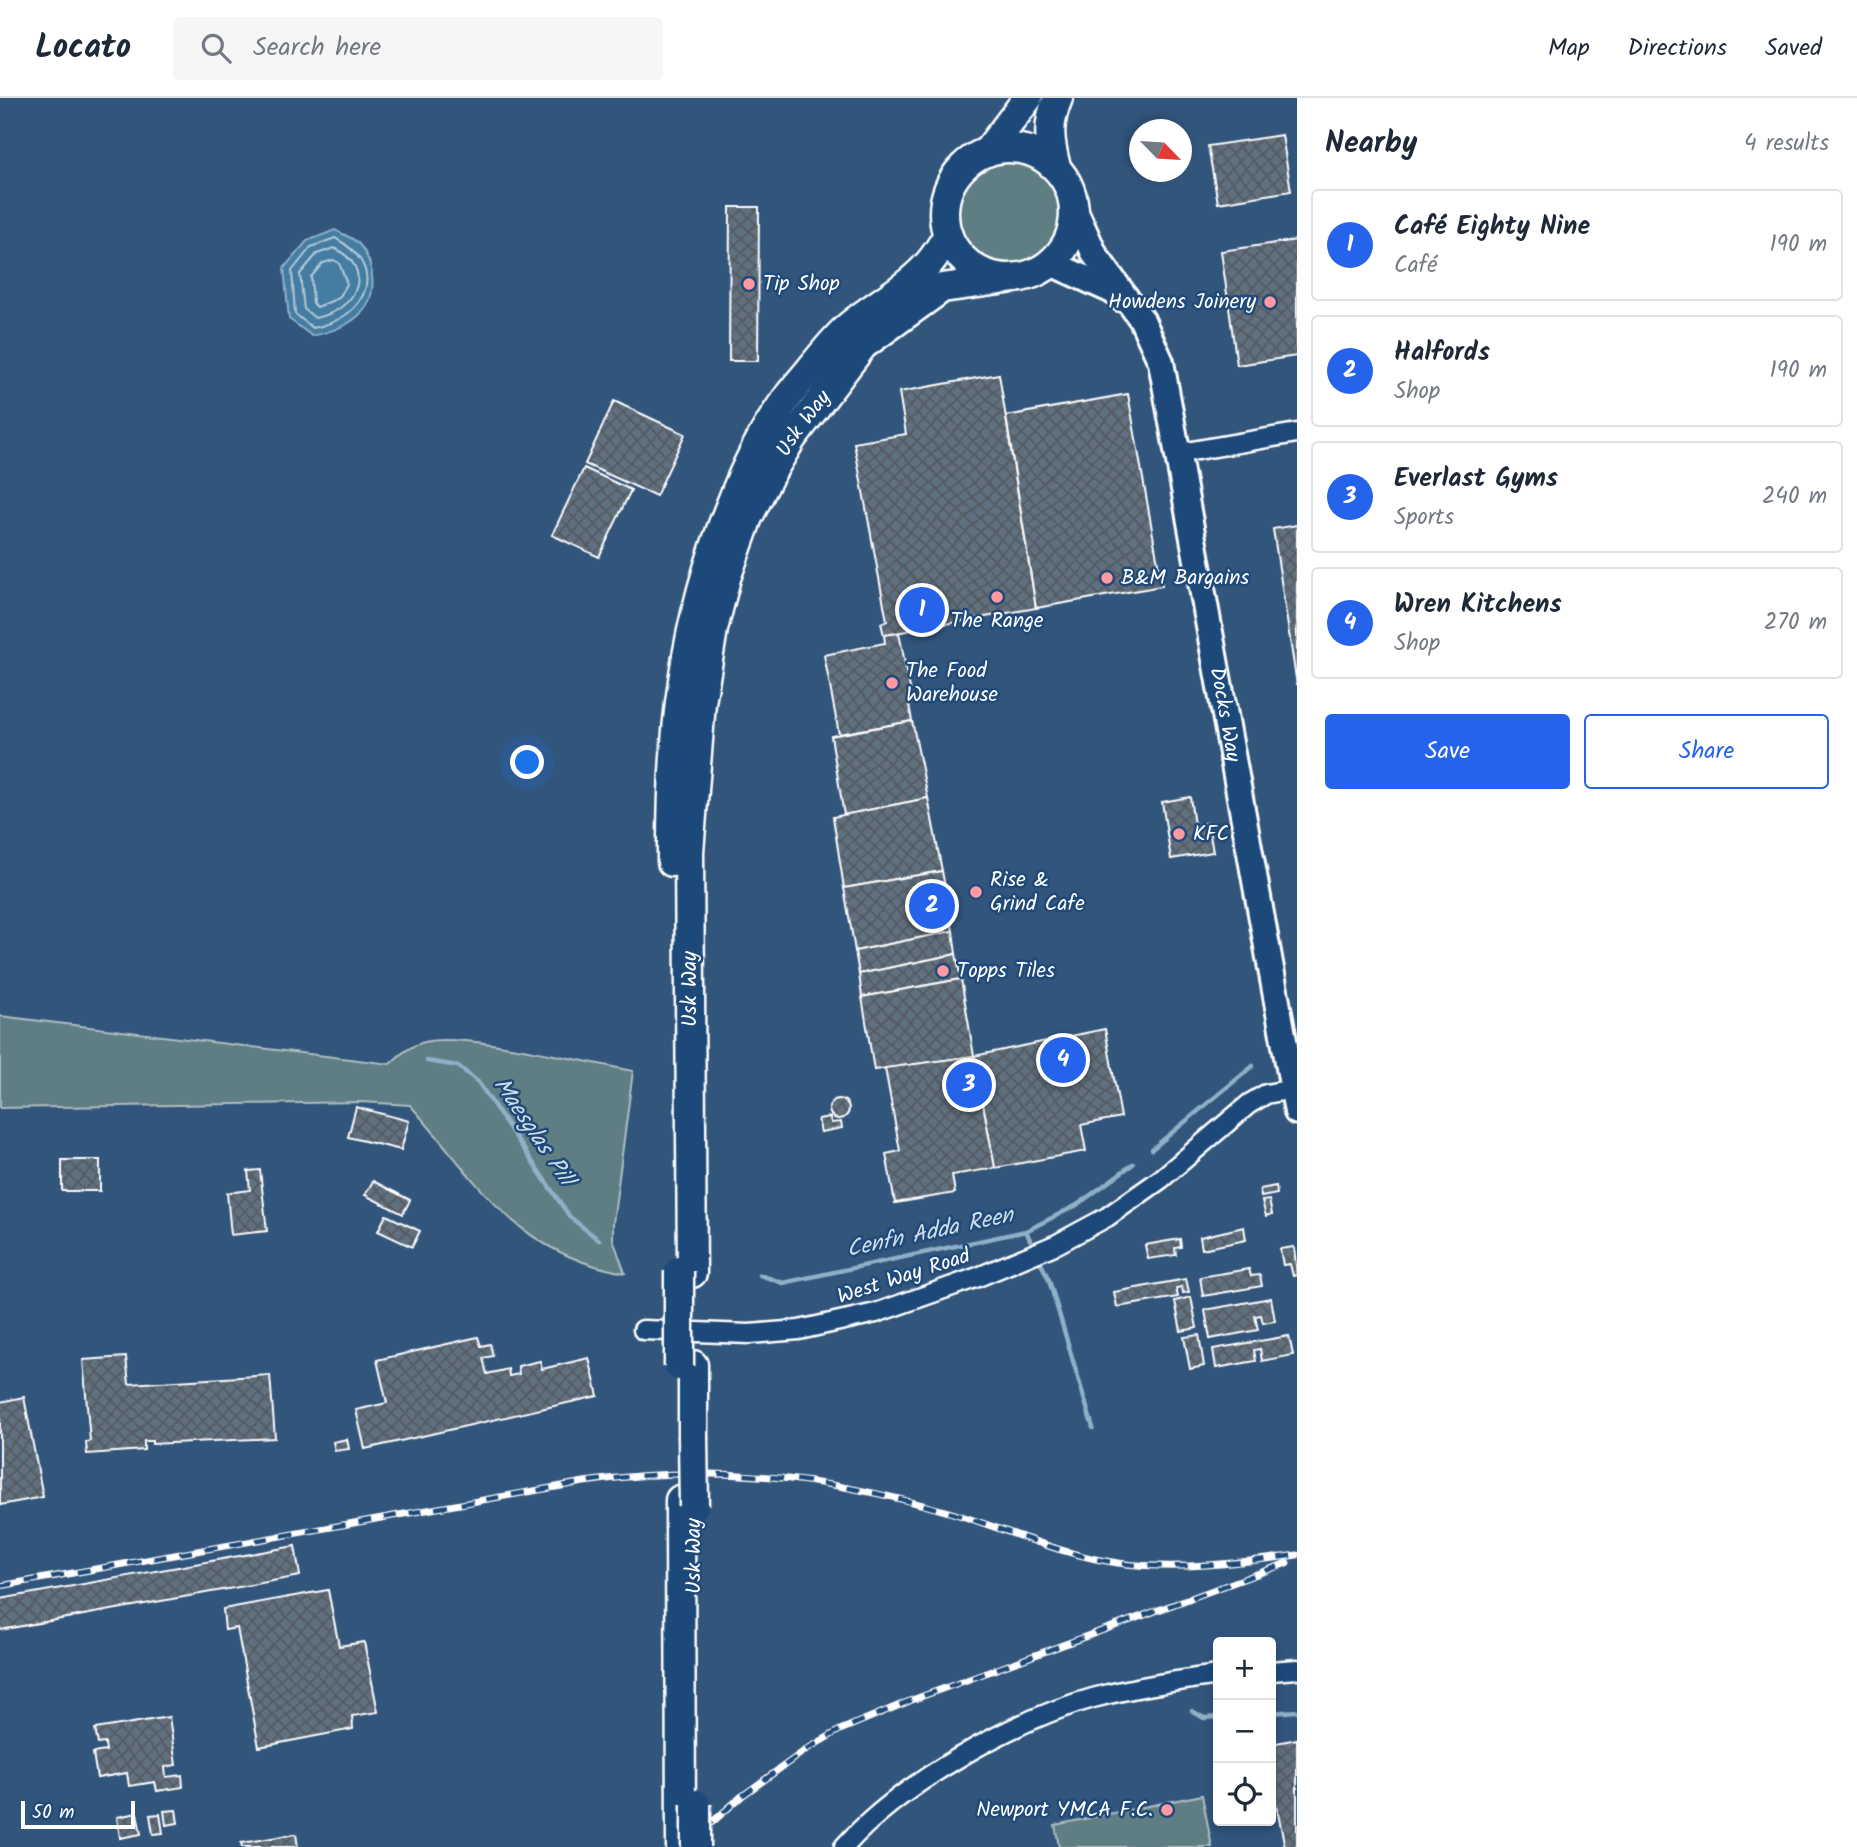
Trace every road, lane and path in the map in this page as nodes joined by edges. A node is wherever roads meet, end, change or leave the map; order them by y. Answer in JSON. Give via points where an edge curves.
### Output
{"nodes":[{"id":1,"x":1028,"y":98,"type":"edge"},
{"id":2,"x":1058,"y":98,"type":"edge"},
{"id":3,"x":988,"y":152,"type":"junction"},
{"id":4,"x":1056,"y":167,"type":"junction"},
{"id":5,"x":1074,"y":208,"type":"junction"},
{"id":6,"x":948,"y":236,"type":"junction"},
{"id":7,"x":1051,"y":263,"type":"junction"},
{"id":8,"x":1015,"y":278,"type":"junction"},
{"id":9,"x":1142,"y":320,"type":"junction"},
{"id":10,"x":1297,"y":433,"type":"edge"},
{"id":11,"x":1180,"y":453,"type":"junction"},
{"id":12,"x":1295,"y":1101,"type":"edge"},
{"id":13,"x":686,"y":1272,"type":"junction"},
{"id":14,"x":643,"y":1331,"type":"dead end"},
{"id":15,"x":1297,"y":1669,"type":"edge"},
{"id":16,"x":1276,"y":1671,"type":"edge"},
{"id":17,"x":1213,"y":1676,"type":"edge"},
{"id":18,"x":689,"y":1811,"type":"junction"},
{"id":19,"x":681,"y":1847,"type":"edge"},
{"id":20,"x":696,"y":1847,"type":"edge"},
{"id":21,"x":844,"y":1847,"type":"edge"}],
"edges":[{"from":1,"to":3,"type":"main road"},
{"from":2,"to":4,"type":"main road","via":[[1048,137]]},
{"from":3,"to":4,"type":"main road","via":[[1003,147],[1026,149]]},
{"from":3,"to":6,"type":"main road","via":[[975,156],[958,171],[947,191],[943,213]]},
{"from":4,"to":5,"type":"main road","via":[[1069,186]]},
{"from":5,"to":7,"type":"main road","via":[[1072,230]]},
{"from":5,"to":9,"type":"street","name":"Docks Way","via":[[1095,255]]},
{"from":6,"to":8,"type":"main road","via":[[971,266],[992,276]]},
{"from":6,"to":13,"type":"main road","name":"Usk Way","via":[[929,264],[846,329],[795,387],[742,475],[706,569],[677,704],[672,767]]},
{"from":7,"to":8,"type":"main road"},
{"from":7,"to":9,"type":"street","name":"Docks Way","via":[[1115,292]]},
{"from":8,"to":13,"type":"main road","name":"Usk Way","via":[[942,288],[863,345],[769,476],[726,578],[701,703],[689,852]]},
{"from":9,"to":11,"type":"street","name":"Docks Way","via":[[1161,362]]},
{"from":10,"to":11,"type":"street"},
{"from":11,"to":12,"type":"street","name":"Docks Way"},
{"from":12,"to":14,"type":"street","name":"West Way Road","via":[[1266,1094],[1249,1104],[1161,1179],[1107,1217],[1057,1244],[876,1314],[799,1330],[749,1334]]},
{"from":13,"to":18,"type":"main road","name":"Usk Way","bridge":true},
{"from":15,"to":16,"type":"street"},
{"from":17,"to":21,"type":"street","via":[[1091,1698],[1024,1725],[977,1747],[924,1781],[864,1825]]},
{"from":18,"to":19,"type":"main road","name":"Usk Way"},
{"from":18,"to":20,"type":"main road","name":"Usk Way","bridge":true}]}
